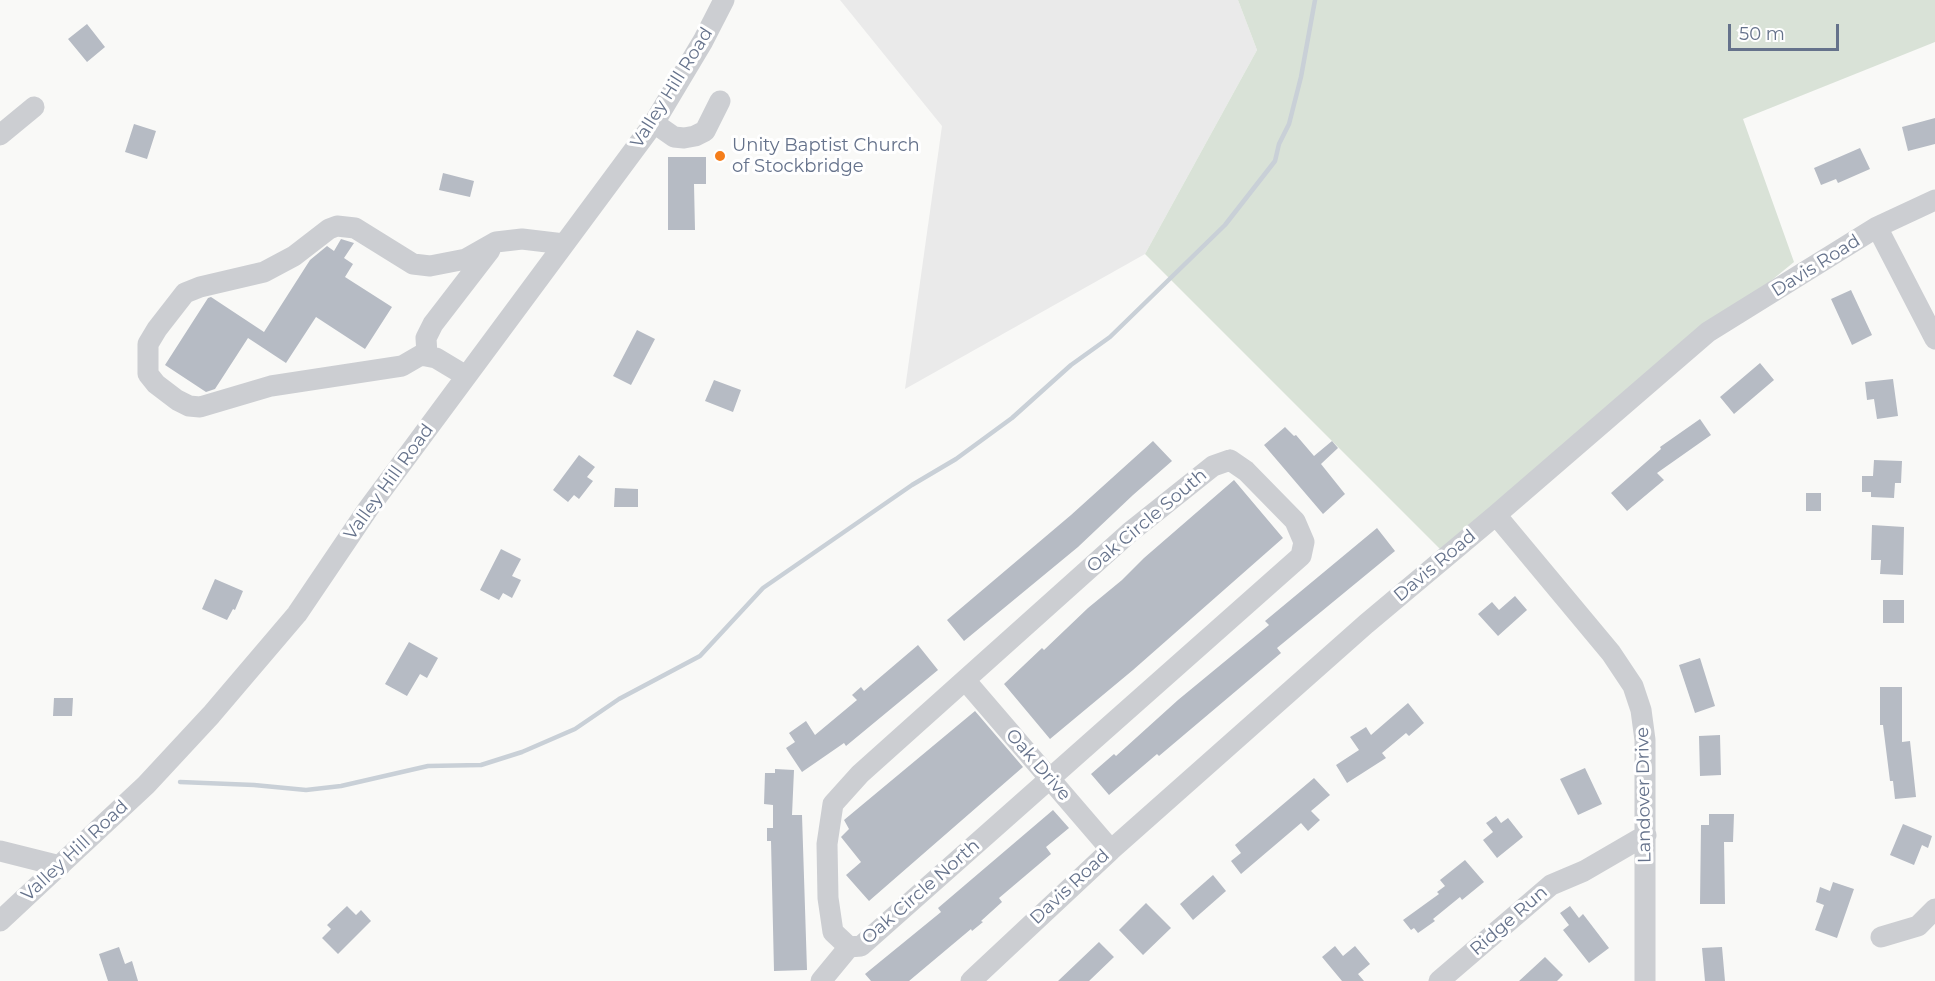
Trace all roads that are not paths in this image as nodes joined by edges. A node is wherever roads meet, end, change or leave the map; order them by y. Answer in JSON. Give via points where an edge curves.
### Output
{"nodes":[{"id":1,"x":724,"y":0,"type":"edge"},
{"id":2,"x":720,"y":101,"type":"dead end"},
{"id":3,"x":33,"y":107,"type":"dead end"},
{"id":4,"x":654,"y":123,"type":"junction"},
{"id":5,"x":0,"y":135,"type":"edge"},
{"id":6,"x":1935,"y":200,"type":"edge"},
{"id":7,"x":1877,"y":227,"type":"junction"},
{"id":8,"x":496,"y":242,"type":"junction"},
{"id":9,"x":564,"y":244,"type":"junction"},
{"id":10,"x":1935,"y":339,"type":"edge"},
{"id":11,"x":427,"y":355,"type":"junction"},
{"id":12,"x":466,"y":376,"type":"junction"},
{"id":13,"x":1496,"y":515,"type":"junction"},
{"id":14,"x":965,"y":680,"type":"junction"},
{"id":15,"x":1049,"y":777,"type":"junction"},
{"id":16,"x":1646,"y":835,"type":"junction"},
{"id":17,"x":1111,"y":850,"type":"junction"},
{"id":18,"x":0,"y":851,"type":"edge"},
{"id":19,"x":60,"y":866,"type":"junction"},
{"id":20,"x":1935,"y":909,"type":"edge"},
{"id":21,"x":0,"y":921,"type":"edge"},
{"id":22,"x":1881,"y":937,"type":"dead end"},
{"id":23,"x":849,"y":947,"type":"junction"},
{"id":24,"x":821,"y":981,"type":"edge"},
{"id":25,"x":971,"y":981,"type":"edge"},
{"id":26,"x":1440,"y":981,"type":"edge"},
{"id":27,"x":1645,"y":981,"type":"edge"}],
"edges":[{"from":1,"to":4,"type":"street","name":"Valley Hill Road"},
{"from":2,"to":4,"type":"street","via":[[705,131],[695,136],[674,137]]},
{"from":3,"to":5,"type":"street"},
{"from":4,"to":9,"type":"street","name":"Valley Hill Road"},
{"from":6,"to":7,"type":"street","name":"Davis Road"},
{"from":7,"to":10,"type":"street"},
{"from":7,"to":13,"type":"street","name":"Davis Road","via":[[1708,332]]},
{"from":8,"to":9,"type":"street","via":[[522,239]]},
{"from":8,"to":11,"type":"street","via":[[433,324],[426,338]]},
{"from":8,"to":11,"type":"street","via":[[466,259],[430,266],[413,264],[355,228],[337,226],[264,272],[185,293],[148,344],[147,360],[148,374],[156,384],[177,400],[200,407],[271,386],[402,366]]},
{"from":9,"to":12,"type":"street","name":"Valley Hill Road"},
{"from":11,"to":12,"type":"street"},
{"from":12,"to":19,"type":"street","name":"Valley Hill Road","via":[[297,614],[211,715]]},
{"from":13,"to":16,"type":"street","name":"Landover Drive","via":[[1611,653],[1633,686],[1645,740]]},
{"from":13,"to":17,"type":"street","name":"Davis Road","via":[[1366,624]]},
{"from":14,"to":15,"type":"street","name":"Oak Drive"},
{"from":14,"to":15,"type":"street","name":"Oak Circle South","via":[[1129,533],[1213,466],[1230,460],[1238,465],[1295,520],[1304,542],[1301,556]]},
{"from":14,"to":23,"type":"street","name":"Oak Circle North","via":[[860,774],[833,804],[826,844],[828,898],[834,932]]},
{"from":15,"to":17,"type":"street","name":"Oak Drive"},
{"from":15,"to":23,"type":"street","name":"Oak Circle North","via":[[861,946]]},
{"from":16,"to":26,"type":"street","name":"Ridge Run","via":[[1551,885]]},
{"from":16,"to":27,"type":"street","name":"Landover Drive"},
{"from":17,"to":25,"type":"street","name":"Davis Road"},
{"from":18,"to":19,"type":"street"},
{"from":19,"to":21,"type":"street","name":"Valley Hill Road"},
{"from":20,"to":22,"type":"street","via":[[1918,926]]},
{"from":23,"to":24,"type":"street"}]}
